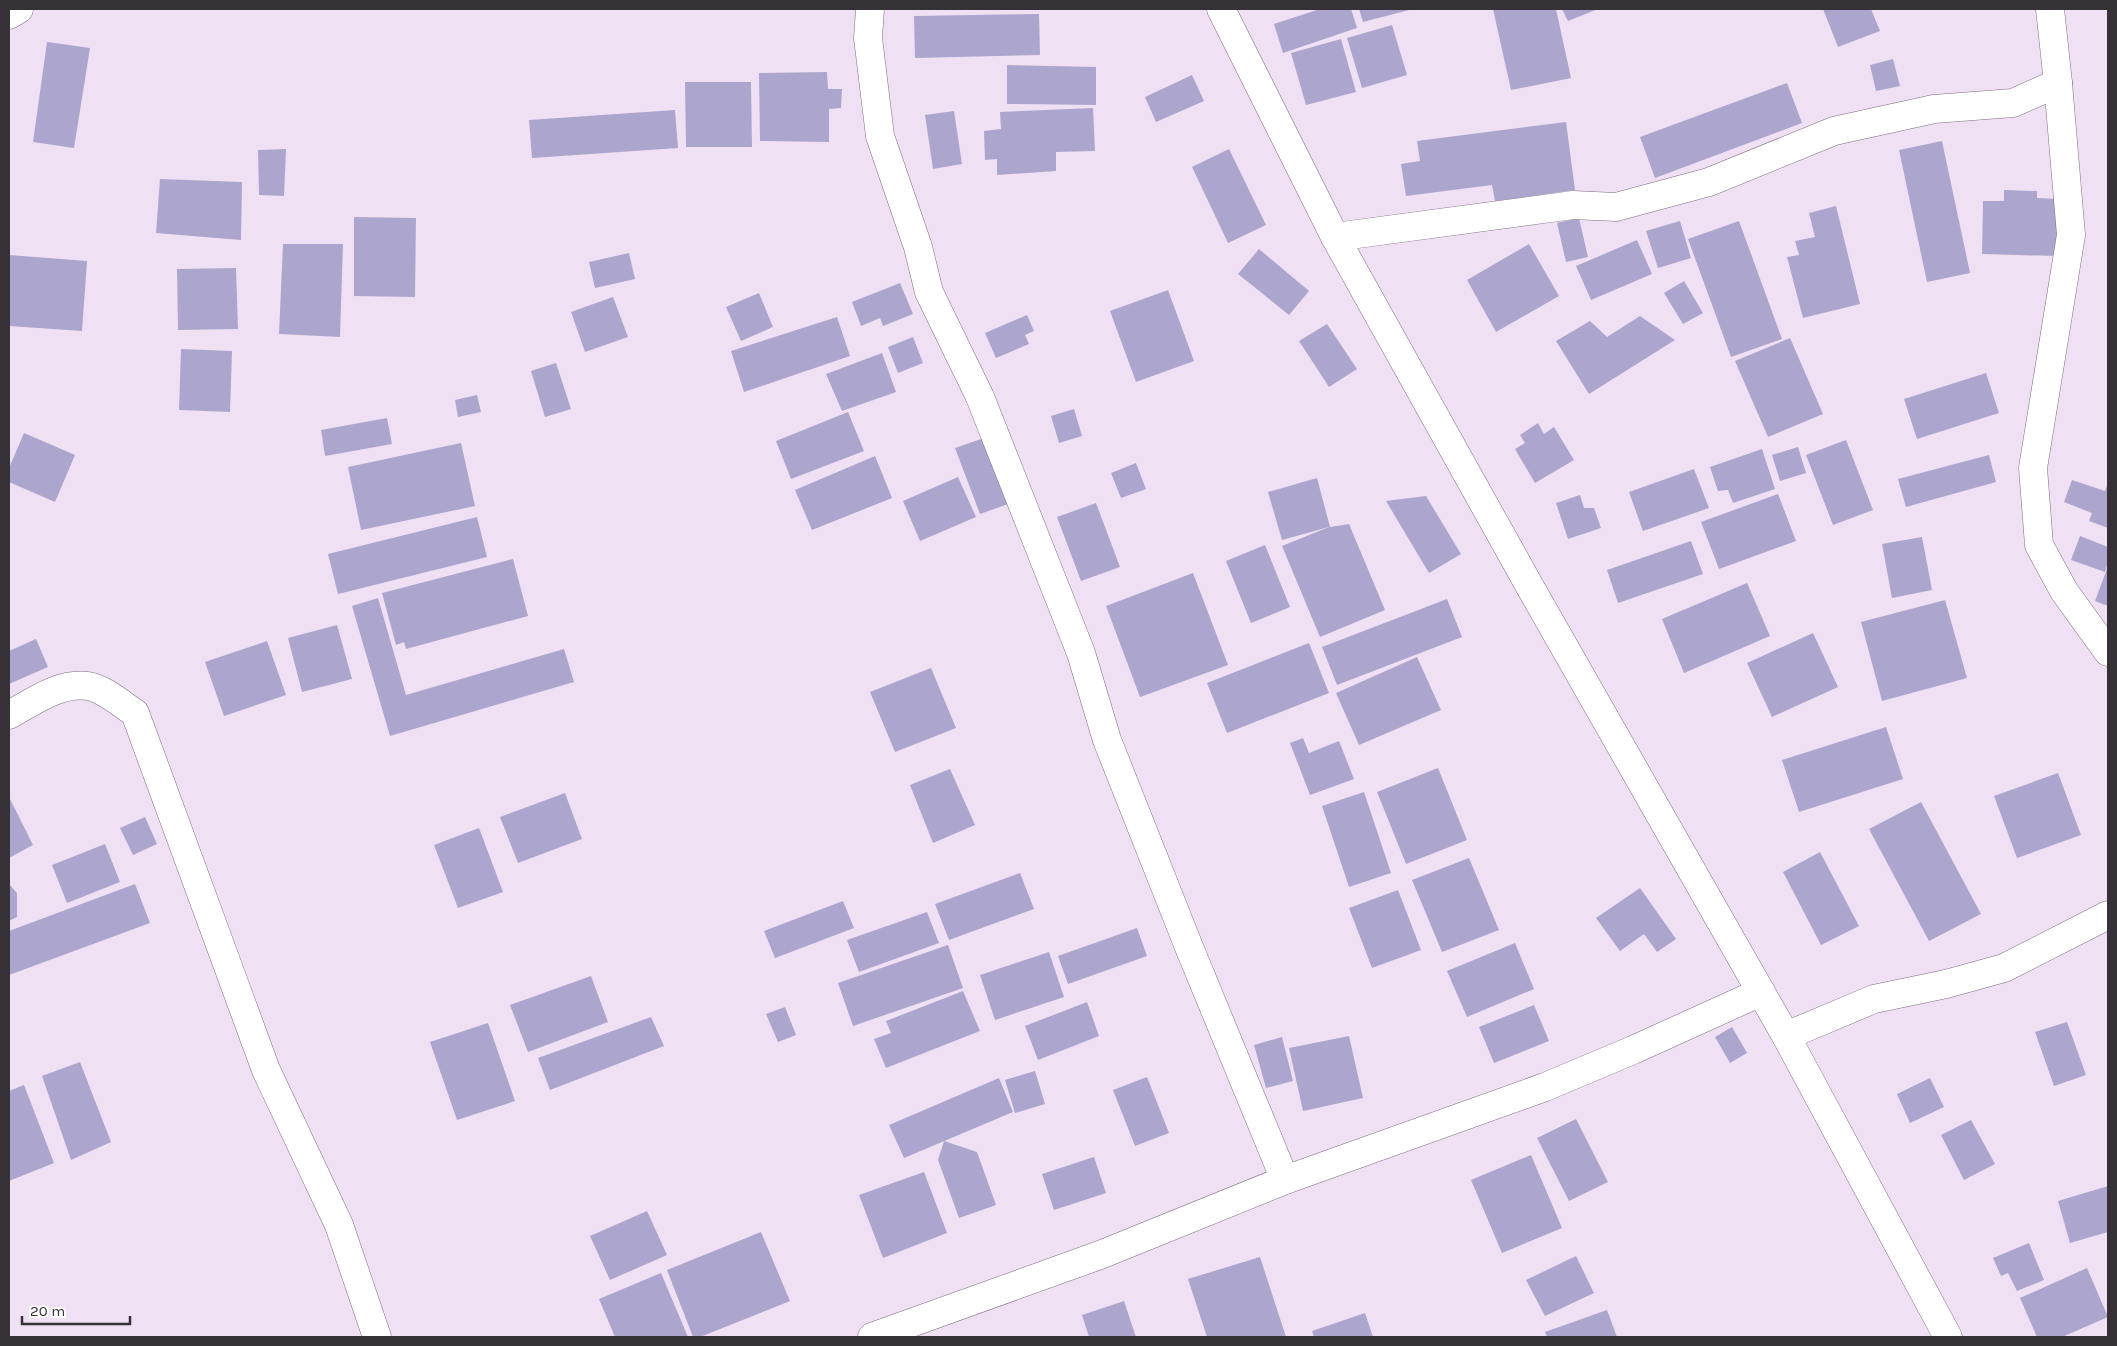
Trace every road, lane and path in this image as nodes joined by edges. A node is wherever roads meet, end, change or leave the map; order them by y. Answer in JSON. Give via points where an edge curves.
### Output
{"nodes":[{"id":1,"x":19,"y":9,"type":"edge"},
{"id":2,"x":870,"y":9,"type":"edge"},
{"id":3,"x":1221,"y":9,"type":"edge"},
{"id":4,"x":2050,"y":9,"type":"edge"},
{"id":5,"x":9,"y":15,"type":"edge"},
{"id":6,"x":2058,"y":83,"type":"junction"},
{"id":7,"x":1335,"y":237,"type":"junction"},
{"id":8,"x":2108,"y":652,"type":"edge"},
{"id":9,"x":9,"y":715,"type":"edge"},
{"id":10,"x":2108,"y":915,"type":"edge"},
{"id":11,"x":1761,"y":992,"type":"junction"},
{"id":12,"x":1786,"y":1036,"type":"junction"},
{"id":13,"x":1285,"y":1180,"type":"junction"},
{"id":14,"x":919,"y":1330,"type":"edge"},
{"id":15,"x":377,"y":1337,"type":"edge"},
{"id":16,"x":872,"y":1337,"type":"edge"},
{"id":17,"x":1948,"y":1337,"type":"edge"}],
"edges":[{"from":1,"to":5,"type":"street"},
{"from":2,"to":13,"type":"street","via":[[868,38],[880,136],[918,247],[929,292],[984,406],[1081,653],[1111,749]]},
{"from":3,"to":7,"type":"street"},
{"from":4,"to":6,"type":"street"},
{"from":6,"to":7,"type":"street","via":[[2013,103],[1934,109],[1834,132],[1710,182],[1616,207],[1573,205]]},
{"from":6,"to":8,"type":"street","via":[[2071,234],[2033,468],[2039,545],[2064,591]]},
{"from":7,"to":11,"type":"street"},
{"from":9,"to":15,"type":"street","via":[[62,687],[88,686],[107,694],[135,713],[266,1070],[339,1225]]},
{"from":10,"to":12,"type":"street","via":[[2004,968],[1874,999]]},
{"from":11,"to":12,"type":"street"},
{"from":11,"to":13,"type":"street","via":[[1544,1087]]},
{"from":12,"to":17,"type":"street"},
{"from":13,"to":14,"type":"street"},
{"from":14,"to":16,"type":"street"}]}
